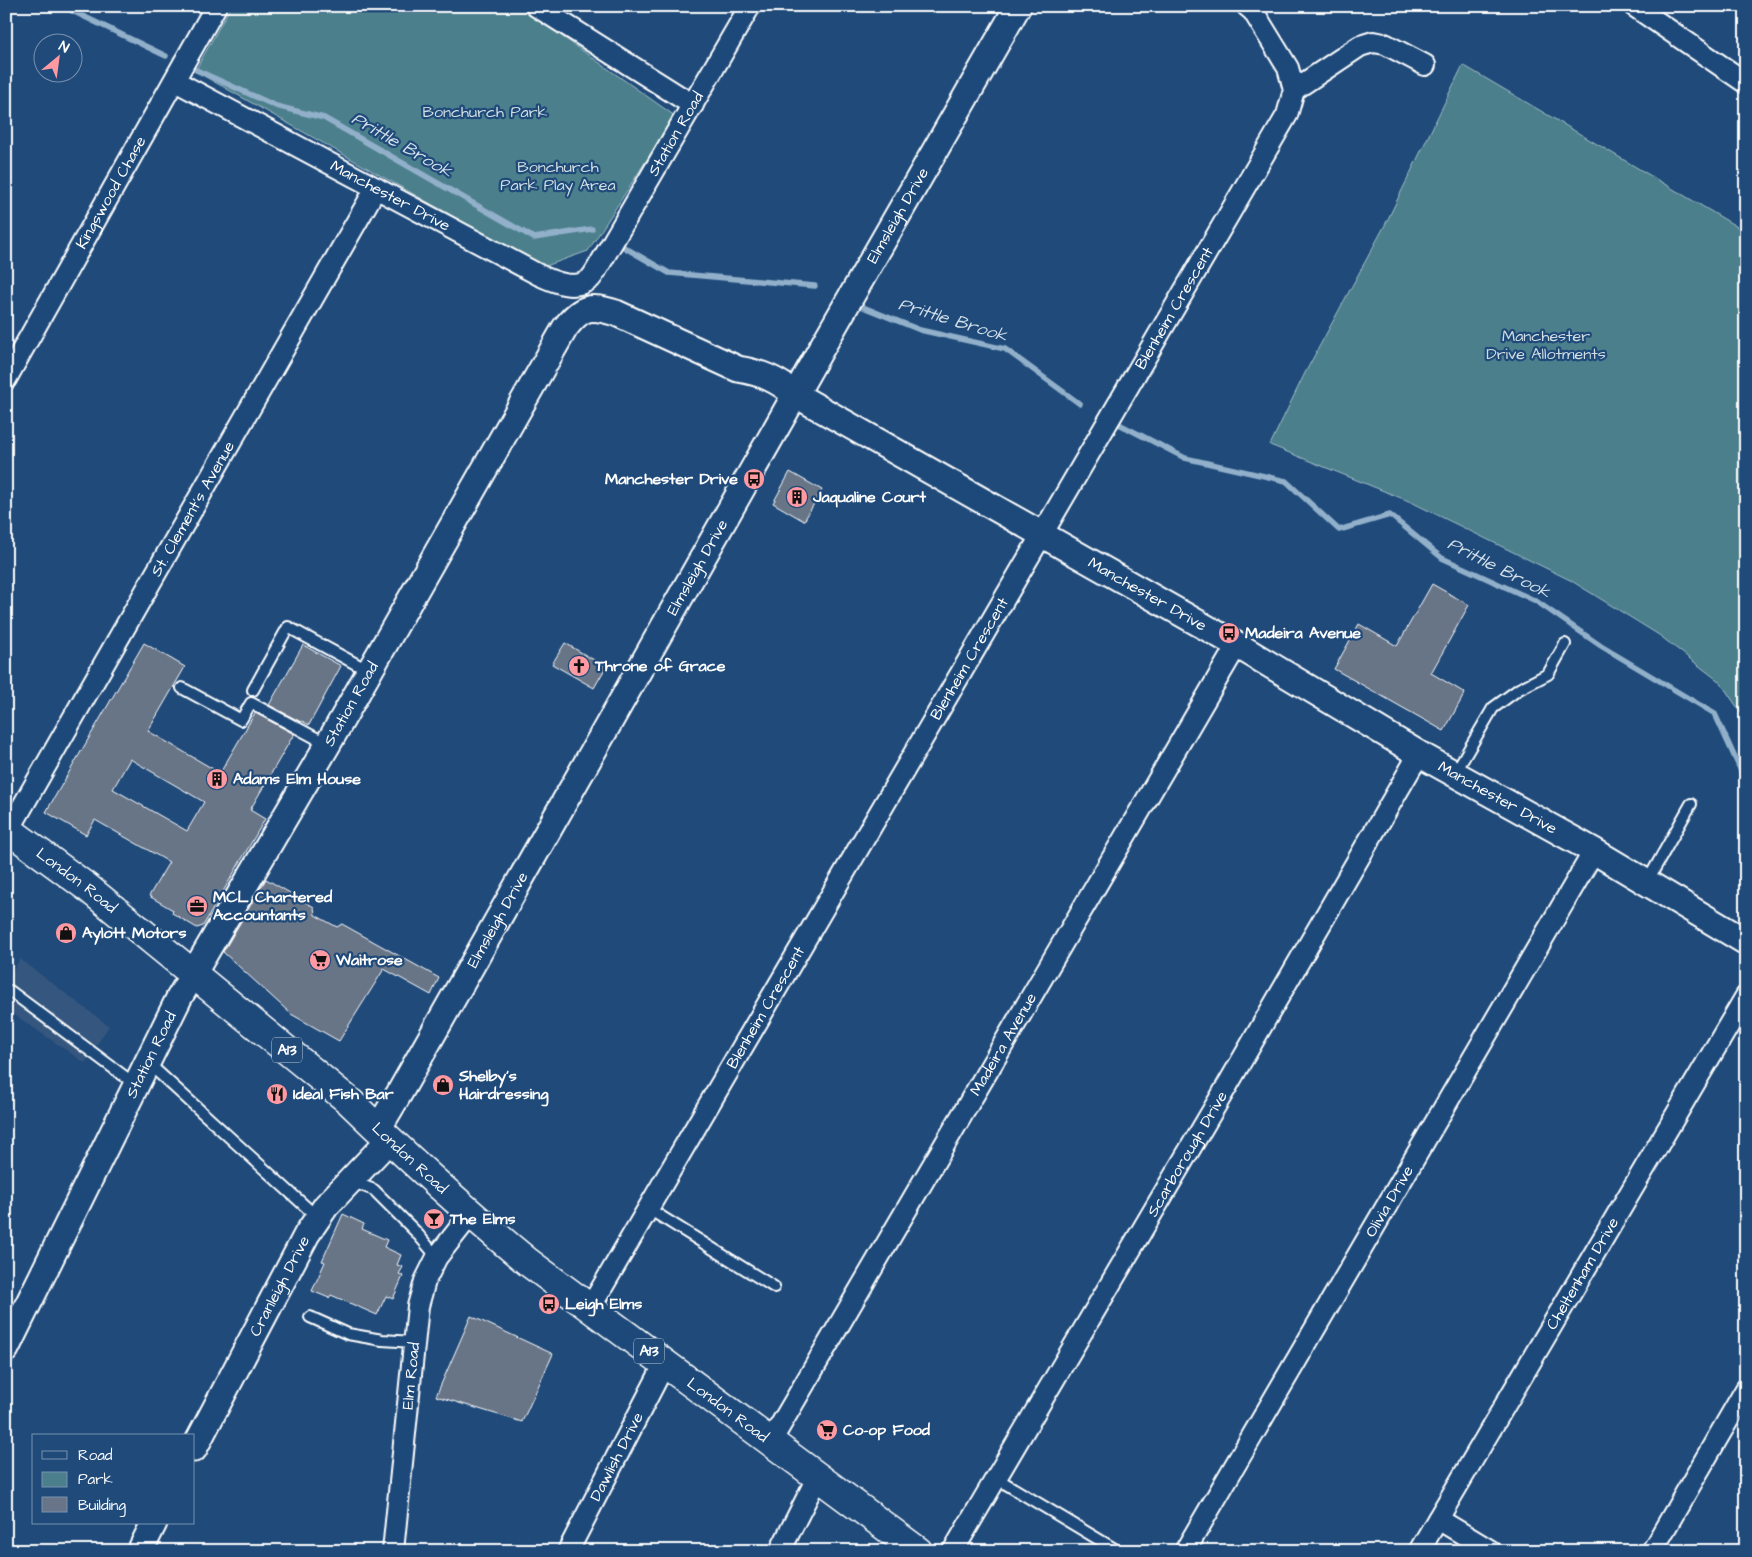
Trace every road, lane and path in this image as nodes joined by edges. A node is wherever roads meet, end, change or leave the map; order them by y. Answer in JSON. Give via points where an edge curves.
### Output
{"nodes":[{"id":1,"x":216,"y":6,"type":"edge"},
{"id":2,"x":536,"y":6,"type":"edge"},
{"id":3,"x":750,"y":6,"type":"edge"},
{"id":4,"x":1018,"y":6,"type":"edge"},
{"id":5,"x":1634,"y":6,"type":"edge"},
{"id":6,"x":1253,"y":8,"type":"edge"},
{"id":7,"x":1425,"y":65,"type":"dead end"},
{"id":8,"x":175,"y":81,"type":"junction"},
{"id":9,"x":1746,"y":83,"type":"edge"},
{"id":10,"x":1294,"y":90,"type":"junction"},
{"id":11,"x":693,"y":105,"type":"junction"},
{"id":12,"x":376,"y":188,"type":"junction"},
{"id":13,"x":601,"y":262,"type":"joint"},
{"id":14,"x":565,"y":328,"type":"joint"},
{"id":15,"x":6,"y":379,"type":"edge"},
{"id":16,"x":796,"y":395,"type":"junction"},
{"id":17,"x":1042,"y":535,"type":"junction"},
{"id":18,"x":1565,"y":644,"type":"dead end"},
{"id":19,"x":1237,"y":646,"type":"junction"},
{"id":20,"x":370,"y":671,"type":"junction"},
{"id":21,"x":182,"y":688,"type":"dead end"},
{"id":22,"x":253,"y":690,"type":"dead end"},
{"id":23,"x":328,"y":744,"type":"junction"},
{"id":24,"x":1418,"y":754,"type":"junction"},
{"id":25,"x":1455,"y":773,"type":"junction"},
{"id":26,"x":1691,"y":804,"type":"dead end"},
{"id":27,"x":8,"y":832,"type":"edge"},
{"id":28,"x":1594,"y":851,"type":"junction"},
{"id":29,"x":1646,"y":883,"type":"junction"},
{"id":30,"x":1746,"y":942,"type":"edge"},
{"id":31,"x":194,"y":974,"type":"junction"},
{"id":32,"x":10,"y":991,"type":"dead end"},
{"id":33,"x":1746,"y":996,"type":"edge"},
{"id":34,"x":148,"y":1063,"type":"junction"},
{"id":35,"x":137,"y":1086,"type":"junction"},
{"id":36,"x":383,"y":1135,"type":"junction"},
{"id":37,"x":350,"y":1181,"type":"junction"},
{"id":38,"x":649,"y":1209,"type":"junction"},
{"id":39,"x":470,"y":1215,"type":"junction"},
{"id":40,"x":318,"y":1218,"type":"junction"},
{"id":41,"x":437,"y":1258,"type":"junction"},
{"id":42,"x":774,"y":1287,"type":"dead end"},
{"id":43,"x":590,"y":1308,"type":"junction"},
{"id":44,"x":310,"y":1317,"type":"dead end"},
{"id":45,"x":414,"y":1342,"type":"junction"},
{"id":46,"x":6,"y":1349,"type":"edge"},
{"id":47,"x":665,"y":1363,"type":"junction"},
{"id":48,"x":1746,"y":1389,"type":"edge"},
{"id":49,"x":770,"y":1443,"type":"junction"},
{"id":50,"x":195,"y":1447,"type":"edge"},
{"id":51,"x":817,"y":1478,"type":"junction"},
{"id":52,"x":996,"y":1478,"type":"junction"},
{"id":53,"x":1438,"y":1519,"type":"junction"},
{"id":54,"x":154,"y":1524,"type":"edge"},
{"id":55,"x":1655,"y":1550,"type":"edge"},
{"id":56,"x":140,"y":1551,"type":"edge"},
{"id":57,"x":393,"y":1551,"type":"edge"},
{"id":58,"x":568,"y":1551,"type":"edge"},
{"id":59,"x":780,"y":1551,"type":"edge"},
{"id":60,"x":918,"y":1551,"type":"edge"},
{"id":61,"x":953,"y":1551,"type":"edge"},
{"id":62,"x":1118,"y":1551,"type":"edge"},
{"id":63,"x":1185,"y":1551,"type":"edge"},
{"id":64,"x":1419,"y":1551,"type":"edge"},
{"id":65,"x":1491,"y":1551,"type":"edge"}],
"edges":[{"from":1,"to":8,"type":"street","name":"Kingswood Chase"},
{"from":2,"to":11,"type":"street"},
{"from":3,"to":11,"type":"street","name":"Station Road"},
{"from":4,"to":16,"type":"street","name":"Elmsleigh Drive"},
{"from":5,"to":9,"type":"street"},
{"from":6,"to":10,"type":"street","via":[[1288,68]]},
{"from":7,"to":10,"type":"street","via":[[1385,44],[1373,42],[1360,46]]},
{"from":8,"to":12,"type":"street","name":"Manchester Drive"},
{"from":8,"to":15,"type":"street","name":"Kingswood Chase"},
{"from":10,"to":17,"type":"street","name":"Blenheim Crescent","via":[[1287,115]]},
{"from":11,"to":13,"type":"street","name":"Station Road"},
{"from":12,"to":13,"type":"street","name":"Manchester Drive","via":[[556,283],[576,285],[590,279]]},
{"from":12,"to":27,"type":"street","name":"St. Clement's Avenue"},
{"from":14,"to":16,"type":"street","name":"Manchester Drive","via":[[576,314],[601,308],[738,369],[760,373],[780,382]]},
{"from":14,"to":20,"type":"street","name":"Station Road"},
{"from":16,"to":17,"type":"street","name":"Manchester Drive"},
{"from":16,"to":36,"type":"street","name":"Elmsleigh Drive","via":[[405,1083]]},
{"from":17,"to":19,"type":"street","name":"Manchester Drive"},
{"from":17,"to":38,"type":"street","name":"Blenheim Crescent"},
{"from":18,"to":25,"type":"lane","via":[[1548,674],[1493,708]]},
{"from":19,"to":24,"type":"street","name":"Manchester Drive"},
{"from":19,"to":49,"type":"street","name":"Madeira Avenue"},
{"from":20,"to":22,"type":"lane","via":[[288,627]]},
{"from":20,"to":23,"type":"street","name":"Station Road"},
{"from":21,"to":23,"type":"lane","via":[[241,720],[251,703]]},
{"from":23,"to":31,"type":"street","name":"Station Road"},
{"from":24,"to":25,"type":"street","name":"Manchester Drive"},
{"from":24,"to":52,"type":"street","name":"Scarborough Drive"},
{"from":25,"to":28,"type":"street","name":"Manchester Drive"},
{"from":26,"to":29,"type":"lane"},
{"from":27,"to":31,"type":"main road","name":"London Road","number":"A13","via":[[88,888]]},
{"from":28,"to":29,"type":"street","name":"Manchester Drive"},
{"from":28,"to":63,"type":"street","name":"Olivia Drive"},
{"from":29,"to":30,"type":"street","name":"Manchester Drive"},
{"from":31,"to":34,"type":"street","name":"Station Road"},
{"from":31,"to":36,"type":"main road","name":"London Road","number":"A13","via":[[349,1101]]},
{"from":32,"to":35,"type":"lane"},
{"from":33,"to":53,"type":"street","name":"Cheltenham Drive"},
{"from":34,"to":35,"type":"street","name":"Station Road"},
{"from":34,"to":40,"type":"lane"},
{"from":35,"to":46,"type":"street","name":"Station Road"},
{"from":36,"to":37,"type":"street","name":"Cranleigh Drive"},
{"from":36,"to":39,"type":"main road","name":"London Road","number":"A13"},
{"from":37,"to":40,"type":"street","name":"Cranleigh Drive"},
{"from":37,"to":41,"type":"lane","via":[[374,1190]]},
{"from":38,"to":42,"type":"lane"},
{"from":38,"to":43,"type":"street","name":"Blenheim Crescent"},
{"from":39,"to":41,"type":"street","name":"Elm Road"},
{"from":39,"to":43,"type":"main road","name":"London Road","number":"A13"},
{"from":40,"to":50,"type":"street","name":"Cranleigh Drive"},
{"from":41,"to":45,"type":"street","name":"Elm Road","via":[[420,1298]]},
{"from":43,"to":47,"type":"main road","name":"London Road","number":"A13"},
{"from":44,"to":45,"type":"lane","via":[[348,1334]]},
{"from":45,"to":57,"type":"street","name":"Elm Road"},
{"from":47,"to":49,"type":"main road","name":"London Road","number":"A13"},
{"from":47,"to":58,"type":"street","name":"Dawlish Drive"},
{"from":48,"to":55,"type":"street"},
{"from":49,"to":51,"type":"main road","name":"London Road","number":"A13"},
{"from":51,"to":59,"type":"street"},
{"from":51,"to":60,"type":"main road","name":"London Road","number":"A13"},
{"from":52,"to":61,"type":"street","name":"Scarborough Drive"},
{"from":52,"to":62,"type":"lane"},
{"from":53,"to":64,"type":"street","name":"Cheltenham Drive"},
{"from":53,"to":65,"type":"street"},
{"from":54,"to":56,"type":"street"}]}
